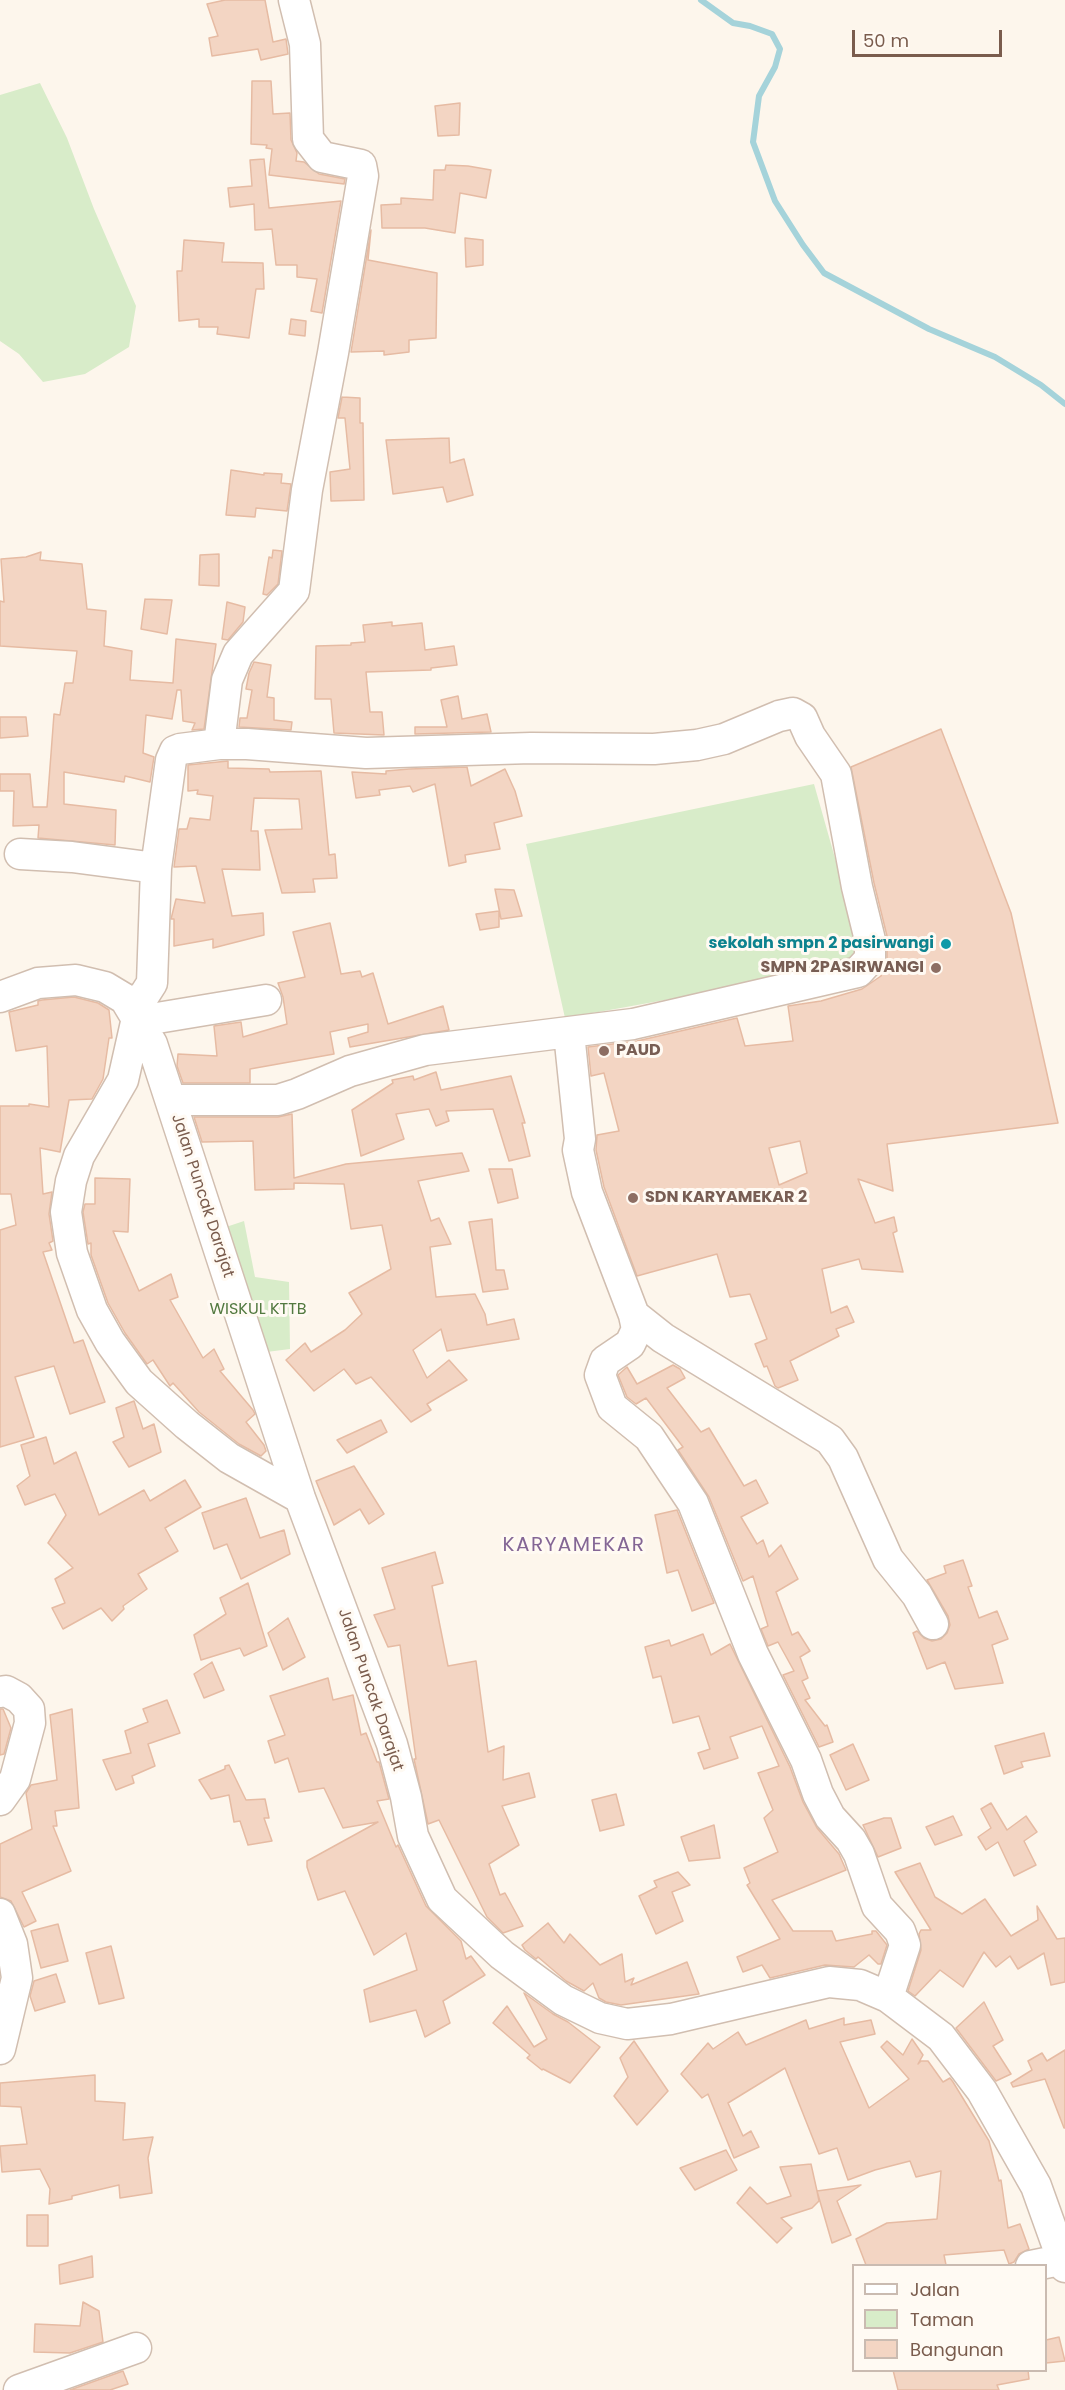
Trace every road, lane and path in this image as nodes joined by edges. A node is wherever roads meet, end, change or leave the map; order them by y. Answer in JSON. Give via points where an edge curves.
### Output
{"nodes":[{"id":1,"x":294,"y":0,"type":"edge"},
{"id":2,"x":219,"y":744,"type":"junction"},
{"id":3,"x":20,"y":854,"type":"dead end"},
{"id":4,"x":156,"y":868,"type":"junction"},
{"id":5,"x":0,"y":997,"type":"edge"},
{"id":6,"x":266,"y":1000,"type":"dead end"},
{"id":7,"x":136,"y":1016,"type":"junction"},
{"id":8,"x":569,"y":1032,"type":"junction"},
{"id":9,"x":171,"y":1100,"type":"junction"},
{"id":10,"x":634,"y":1315,"type":"junction"},
{"id":11,"x":300,"y":1498,"type":"junction"},
{"id":12,"x":933,"y":1624,"type":"dead end"},
{"id":13,"x":0,"y":1692,"type":"edge"},
{"id":14,"x":0,"y":1800,"type":"edge"},
{"id":15,"x":0,"y":1914,"type":"edge"},
{"id":16,"x":888,"y":1996,"type":"junction"},
{"id":17,"x":2,"y":2041,"type":"edge"},
{"id":18,"x":1064,"y":2261,"type":"edge"},
{"id":19,"x":1039,"y":2264,"type":"edge"},
{"id":20,"x":136,"y":2348,"type":"dead end"},
{"id":21,"x":19,"y":2390,"type":"edge"}],
"edges":[{"from":1,"to":2,"type":"street","via":[[305,44],[308,139],[322,157],[361,165],[363,176],[307,490],[294,591],[238,654],[227,680]]},
{"from":2,"to":4,"type":"street","via":[[175,751]]},
{"from":2,"to":8,"type":"street","via":[[366,753],[654,749],[724,739],[793,713],[802,718],[836,774],[870,940],[870,958],[858,972],[844,977],[633,1024]]},
{"from":3,"to":4,"type":"street"},
{"from":4,"to":7,"type":"street","via":[[152,982]]},
{"from":5,"to":7,"type":"street","name":"Jalan Puncak Darajat","via":[[38,983],[76,980],[105,987],[125,999]]},
{"from":6,"to":7,"type":"street"},
{"from":7,"to":9,"type":"street","name":"Jalan Puncak Darajat","via":[[152,1044]]},
{"from":7,"to":11,"type":"street","via":[[123,1080],[79,1156],[71,1181],[66,1212],[72,1252],[92,1310],[139,1382],[229,1458]]},
{"from":8,"to":9,"type":"street","via":[[425,1050],[350,1071],[278,1100]]},
{"from":8,"to":10,"type":"street","via":[[578,1150],[587,1192]]},
{"from":9,"to":11,"type":"street","name":"Jalan Puncak Darajat"},
{"from":10,"to":12,"type":"street","via":[[663,1338],[830,1440],[843,1458],[888,1558],[917,1595]]},
{"from":10,"to":16,"type":"street","via":[[637,1329],[630,1344],[605,1361],[600,1375],[612,1407],[649,1437],[693,1503],[753,1654],[806,1760],[818,1794],[830,1817],[859,1854],[877,1906],[900,1930],[905,1945]]},
{"from":11,"to":16,"type":"street","name":"Jalan Puncak Darajat","via":[[392,1744],[412,1836],[442,1899],[502,1955],[563,2000],[600,2018],[627,2024],[696,2014],[829,1982],[860,1985]]},
{"from":13,"to":14,"type":"street","via":[[19,1698],[29,1708],[30,1723],[15,1779]]},
{"from":15,"to":17,"type":"street","via":[[12,1944],[17,1978]]},
{"from":16,"to":18,"type":"street","name":"Jalan Puncak Darajat","via":[[941,2037],[982,2091],[1036,2186]]},
{"from":18,"to":19,"type":"street"},
{"from":20,"to":21,"type":"street"}]}
